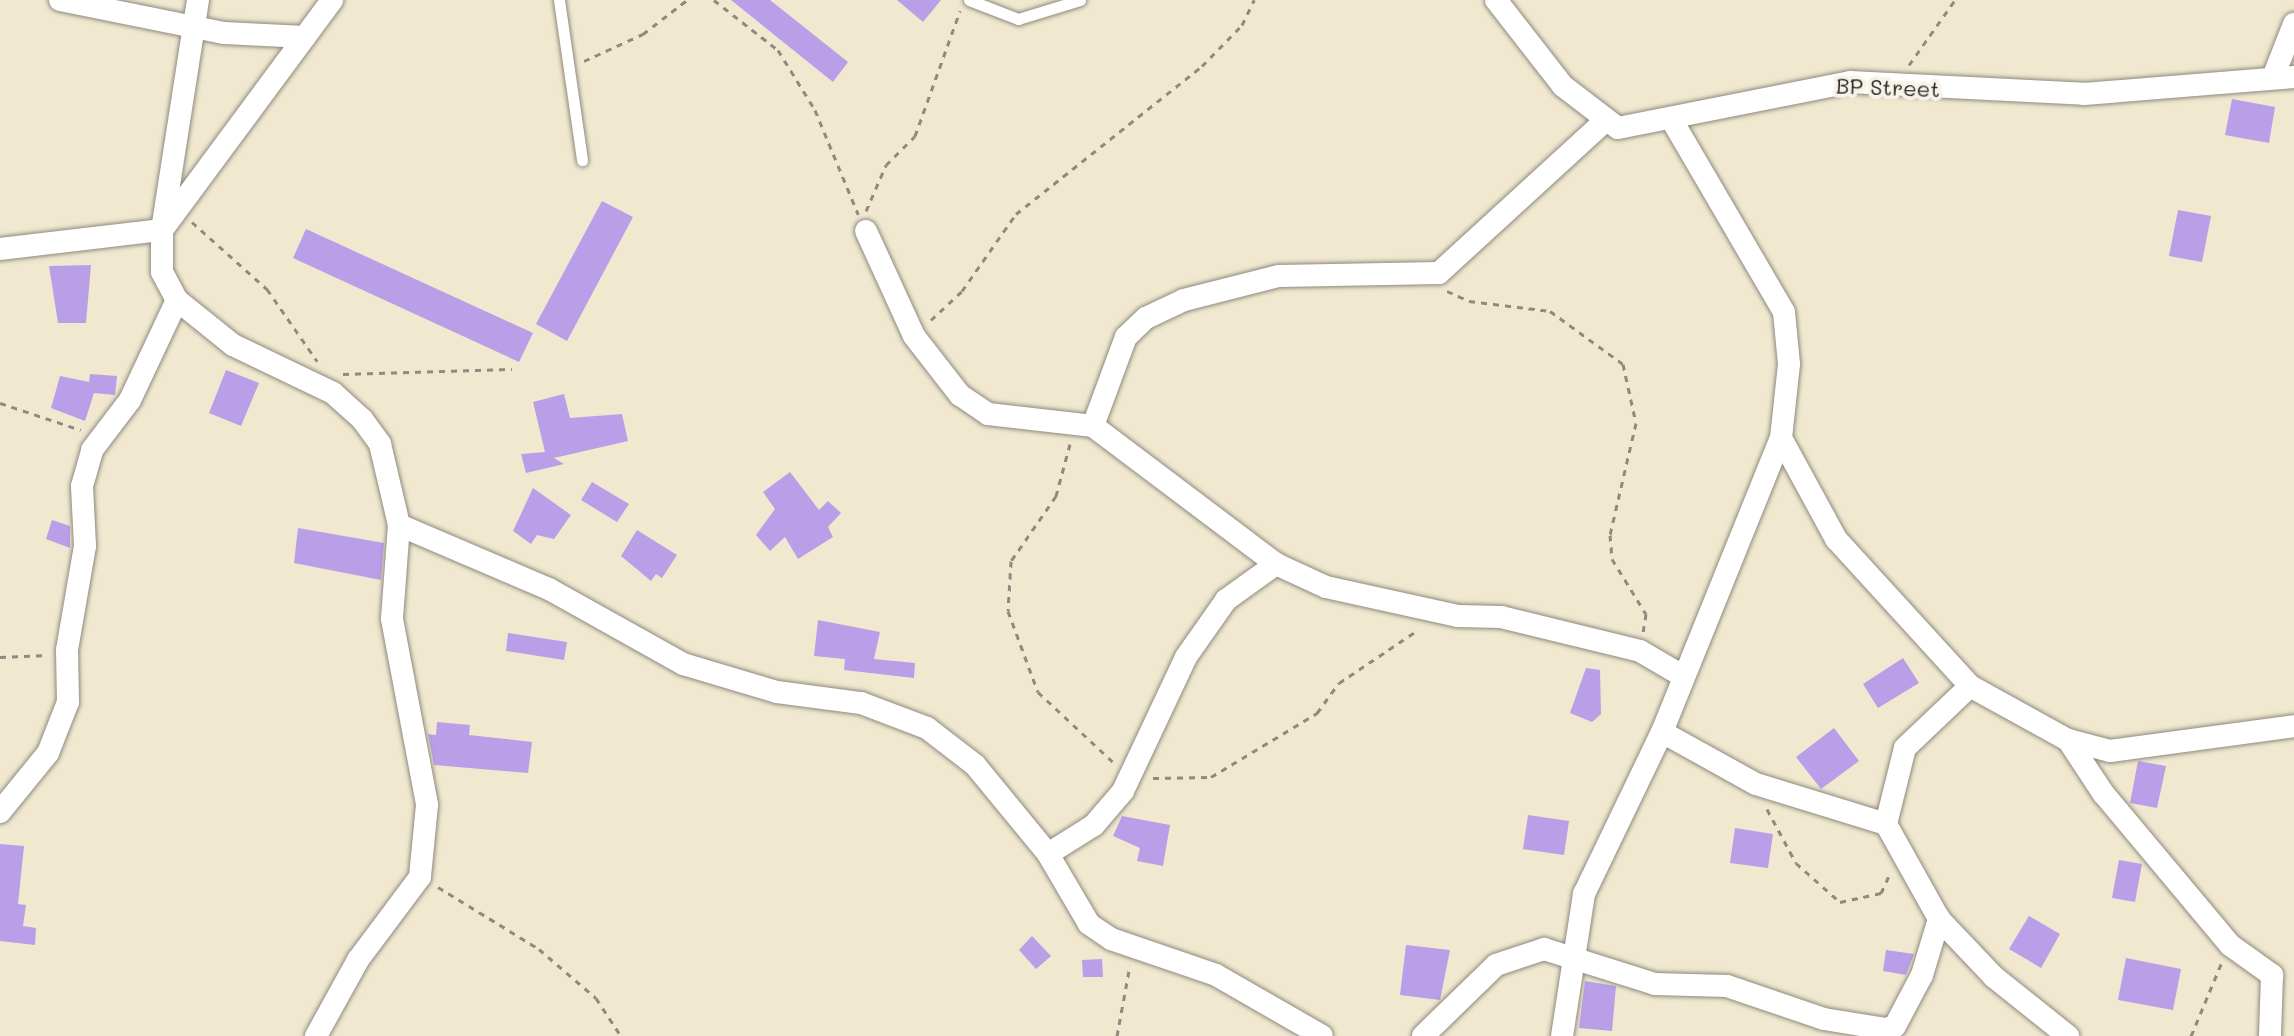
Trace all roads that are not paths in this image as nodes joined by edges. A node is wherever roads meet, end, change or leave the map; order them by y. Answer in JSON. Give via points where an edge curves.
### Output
{"nodes":[{"id":1,"x":60,"y":0,"type":"edge"},
{"id":2,"x":198,"y":0,"type":"edge"},
{"id":3,"x":332,"y":0,"type":"edge"},
{"id":4,"x":559,"y":0,"type":"edge"},
{"id":5,"x":969,"y":0,"type":"edge"},
{"id":6,"x":1080,"y":0,"type":"edge"},
{"id":7,"x":1496,"y":0,"type":"edge"},
{"id":8,"x":2294,"y":24,"type":"edge"},
{"id":9,"x":194,"y":27,"type":"junction"},
{"id":10,"x":305,"y":37,"type":"junction"},
{"id":11,"x":2284,"y":76,"type":"edge"},
{"id":12,"x":1605,"y":121,"type":"junction"},
{"id":13,"x":1673,"y":122,"type":"junction"},
{"id":14,"x":582,"y":160,"type":"dead end"},
{"id":15,"x":162,"y":230,"type":"junction"},
{"id":16,"x":866,"y":231,"type":"dead end"},
{"id":17,"x":0,"y":249,"type":"edge"},
{"id":18,"x":177,"y":300,"type":"junction"},
{"id":19,"x":1082,"y":423,"type":"junction"},
{"id":20,"x":1781,"y":438,"type":"junction"},
{"id":21,"x":399,"y":525,"type":"junction"},
{"id":22,"x":1276,"y":564,"type":"junction"},
{"id":23,"x":1683,"y":676,"type":"junction"},
{"id":24,"x":1970,"y":686,"type":"junction"},
{"id":25,"x":2294,"y":726,"type":"edge"},
{"id":26,"x":1662,"y":732,"type":"junction"},
{"id":27,"x":2068,"y":740,"type":"junction"},
{"id":28,"x":0,"y":812,"type":"edge"},
{"id":29,"x":1886,"y":824,"type":"junction"},
{"id":30,"x":1048,"y":854,"type":"junction"},
{"id":31,"x":1939,"y":919,"type":"junction"},
{"id":32,"x":1569,"y":954,"type":"junction"},
{"id":33,"x":316,"y":1036,"type":"edge"},
{"id":34,"x":1322,"y":1036,"type":"edge"},
{"id":35,"x":1423,"y":1036,"type":"edge"},
{"id":36,"x":1562,"y":1036,"type":"edge"},
{"id":37,"x":2068,"y":1036,"type":"edge"},
{"id":38,"x":2270,"y":1036,"type":"edge"}],
"edges":[{"from":1,"to":9,"type":"street"},
{"from":2,"to":9,"type":"street"},
{"from":3,"to":10,"type":"street"},
{"from":4,"to":14,"type":"lane"},
{"from":5,"to":6,"type":"lane","via":[[1018,19]]},
{"from":7,"to":12,"type":"street","via":[[1563,86]]},
{"from":8,"to":11,"type":"street"},
{"from":9,"to":10,"type":"street"},
{"from":9,"to":15,"type":"street"},
{"from":10,"to":15,"type":"street","via":[[181,213]]},
{"from":11,"to":13,"type":"street","name":"BP Street","via":[[2084,94],[1900,84],[1796,90]]},
{"from":12,"to":13,"type":"street","name":"BP Street","via":[[1635,129]]},
{"from":12,"to":19,"type":"street","via":[[1439,273],[1279,276],[1184,300],[1126,337]]},
{"from":13,"to":20,"type":"street","via":[[1784,312],[1789,364]]},
{"from":15,"to":17,"type":"street"},
{"from":15,"to":18,"type":"street","via":[[162,272]]},
{"from":16,"to":19,"type":"street","via":[[914,336],[960,395],[988,414]]},
{"from":18,"to":21,"type":"street","via":[[233,345],[314,374],[333,393],[380,444]]},
{"from":18,"to":28,"type":"street","via":[[130,400],[92,450],[82,486],[85,546],[67,650],[68,702],[59,732]]},
{"from":19,"to":22,"type":"street"},
{"from":20,"to":23,"type":"street"},
{"from":20,"to":24,"type":"street","via":[[1836,539]]},
{"from":21,"to":30,"type":"street","via":[[549,589],[683,664],[777,692],[861,703],[927,728],[975,765]]},
{"from":21,"to":33,"type":"street","via":[[392,619],[427,805],[420,877],[358,960]]},
{"from":22,"to":23,"type":"street","via":[[1326,587],[1458,616],[1501,617],[1640,651]]},
{"from":22,"to":30,"type":"street","via":[[1226,600],[1186,657],[1132,773],[1094,825]]},
{"from":23,"to":26,"type":"street"},
{"from":24,"to":27,"type":"street"},
{"from":24,"to":29,"type":"street","via":[[1905,748],[1890,785]]},
{"from":25,"to":27,"type":"street","via":[[2158,749],[2110,751]]},
{"from":26,"to":29,"type":"street","via":[[1756,784]]},
{"from":26,"to":32,"type":"street","via":[[1584,894]]},
{"from":27,"to":38,"type":"street","via":[[2103,793],[2230,945],[2272,975]]},
{"from":29,"to":31,"type":"street"},
{"from":30,"to":34,"type":"street","via":[[1089,924],[1133,948],[1216,975]]},
{"from":31,"to":32,"type":"street","via":[[1922,975],[1895,1026],[1886,1029],[1824,1019],[1727,986],[1655,984]]},
{"from":31,"to":37,"type":"street","via":[[1994,977]]},
{"from":32,"to":35,"type":"street","via":[[1544,949],[1496,965]]},
{"from":32,"to":36,"type":"street"}]}
